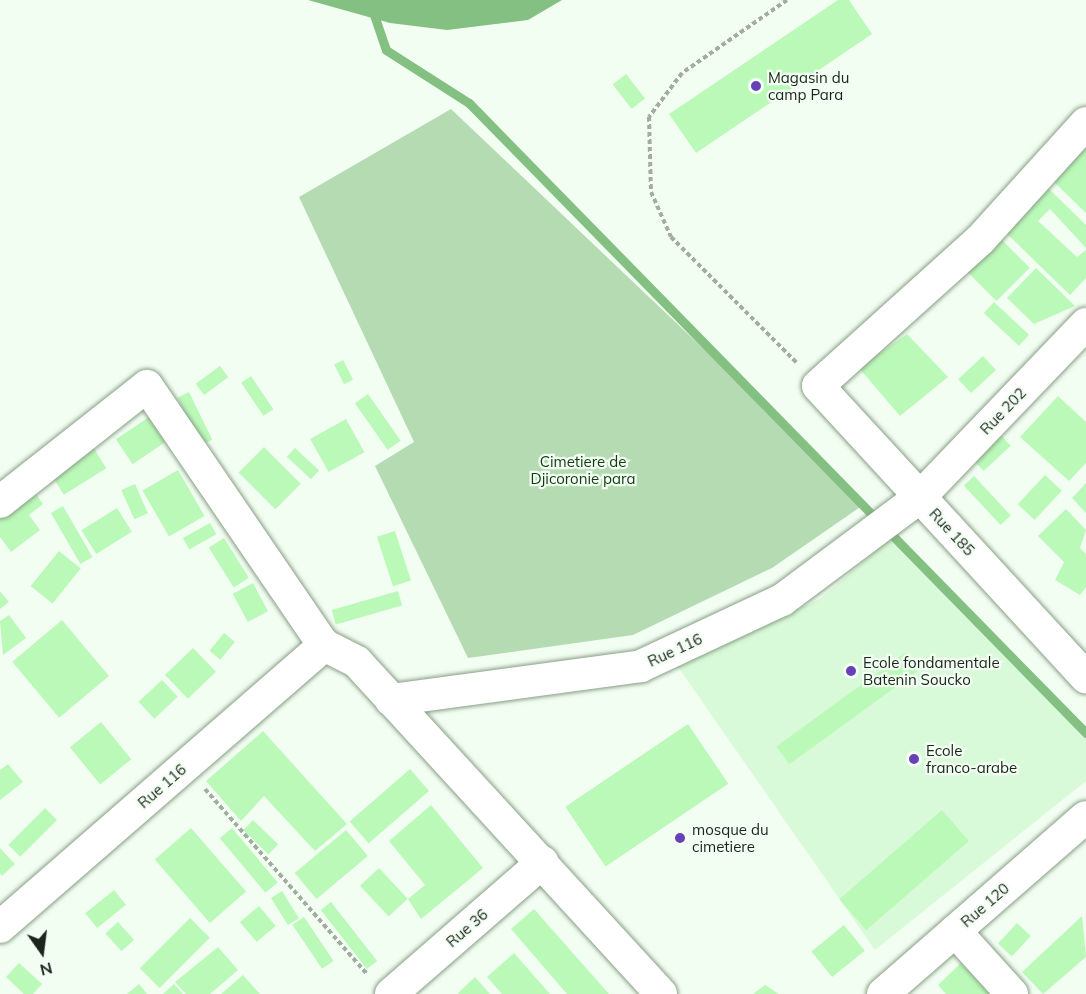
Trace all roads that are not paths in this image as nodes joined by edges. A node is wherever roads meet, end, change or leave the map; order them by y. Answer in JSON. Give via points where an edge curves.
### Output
{"nodes":[{"id":1,"x":1086,"y":123,"type":"edge"},
{"id":2,"x":1086,"y":324,"type":"edge"},
{"id":3,"x":4,"y":496,"type":"edge"},
{"id":4,"x":920,"y":497,"type":"junction"},
{"id":5,"x":324,"y":645,"type":"junction"},
{"id":6,"x":1079,"y":656,"type":"edge"},
{"id":7,"x":391,"y":700,"type":"junction"},
{"id":8,"x":1086,"y":817,"type":"edge"},
{"id":9,"x":543,"y":862,"type":"junction"},
{"id":10,"x":0,"y":927,"type":"edge"},
{"id":11,"x":955,"y":931,"type":"junction"},
{"id":12,"x":384,"y":990,"type":"edge"},
{"id":13,"x":661,"y":994,"type":"edge"},
{"id":14,"x":883,"y":994,"type":"edge"},
{"id":15,"x":1012,"y":994,"type":"edge"}],
"edges":[{"from":1,"to":4,"type":"street","name":"Rue 185","via":[[981,239],[818,386]]},
{"from":2,"to":4,"type":"street","name":"Rue 202"},
{"from":3,"to":5,"type":"street","via":[[147,386]]},
{"from":4,"to":6,"type":"street","name":"Rue 185"},
{"from":4,"to":7,"type":"street","name":"Rue 116","via":[[782,600],[641,666]]},
{"from":5,"to":7,"type":"street","via":[[357,662]]},
{"from":5,"to":10,"type":"street","name":"Rue 116"},
{"from":7,"to":9,"type":"street"},
{"from":8,"to":11,"type":"street","name":"Rue 120"},
{"from":9,"to":12,"type":"street","name":"Rue 36"},
{"from":9,"to":13,"type":"street"},
{"from":11,"to":14,"type":"street","name":"Rue 120"},
{"from":11,"to":15,"type":"street"}]}
